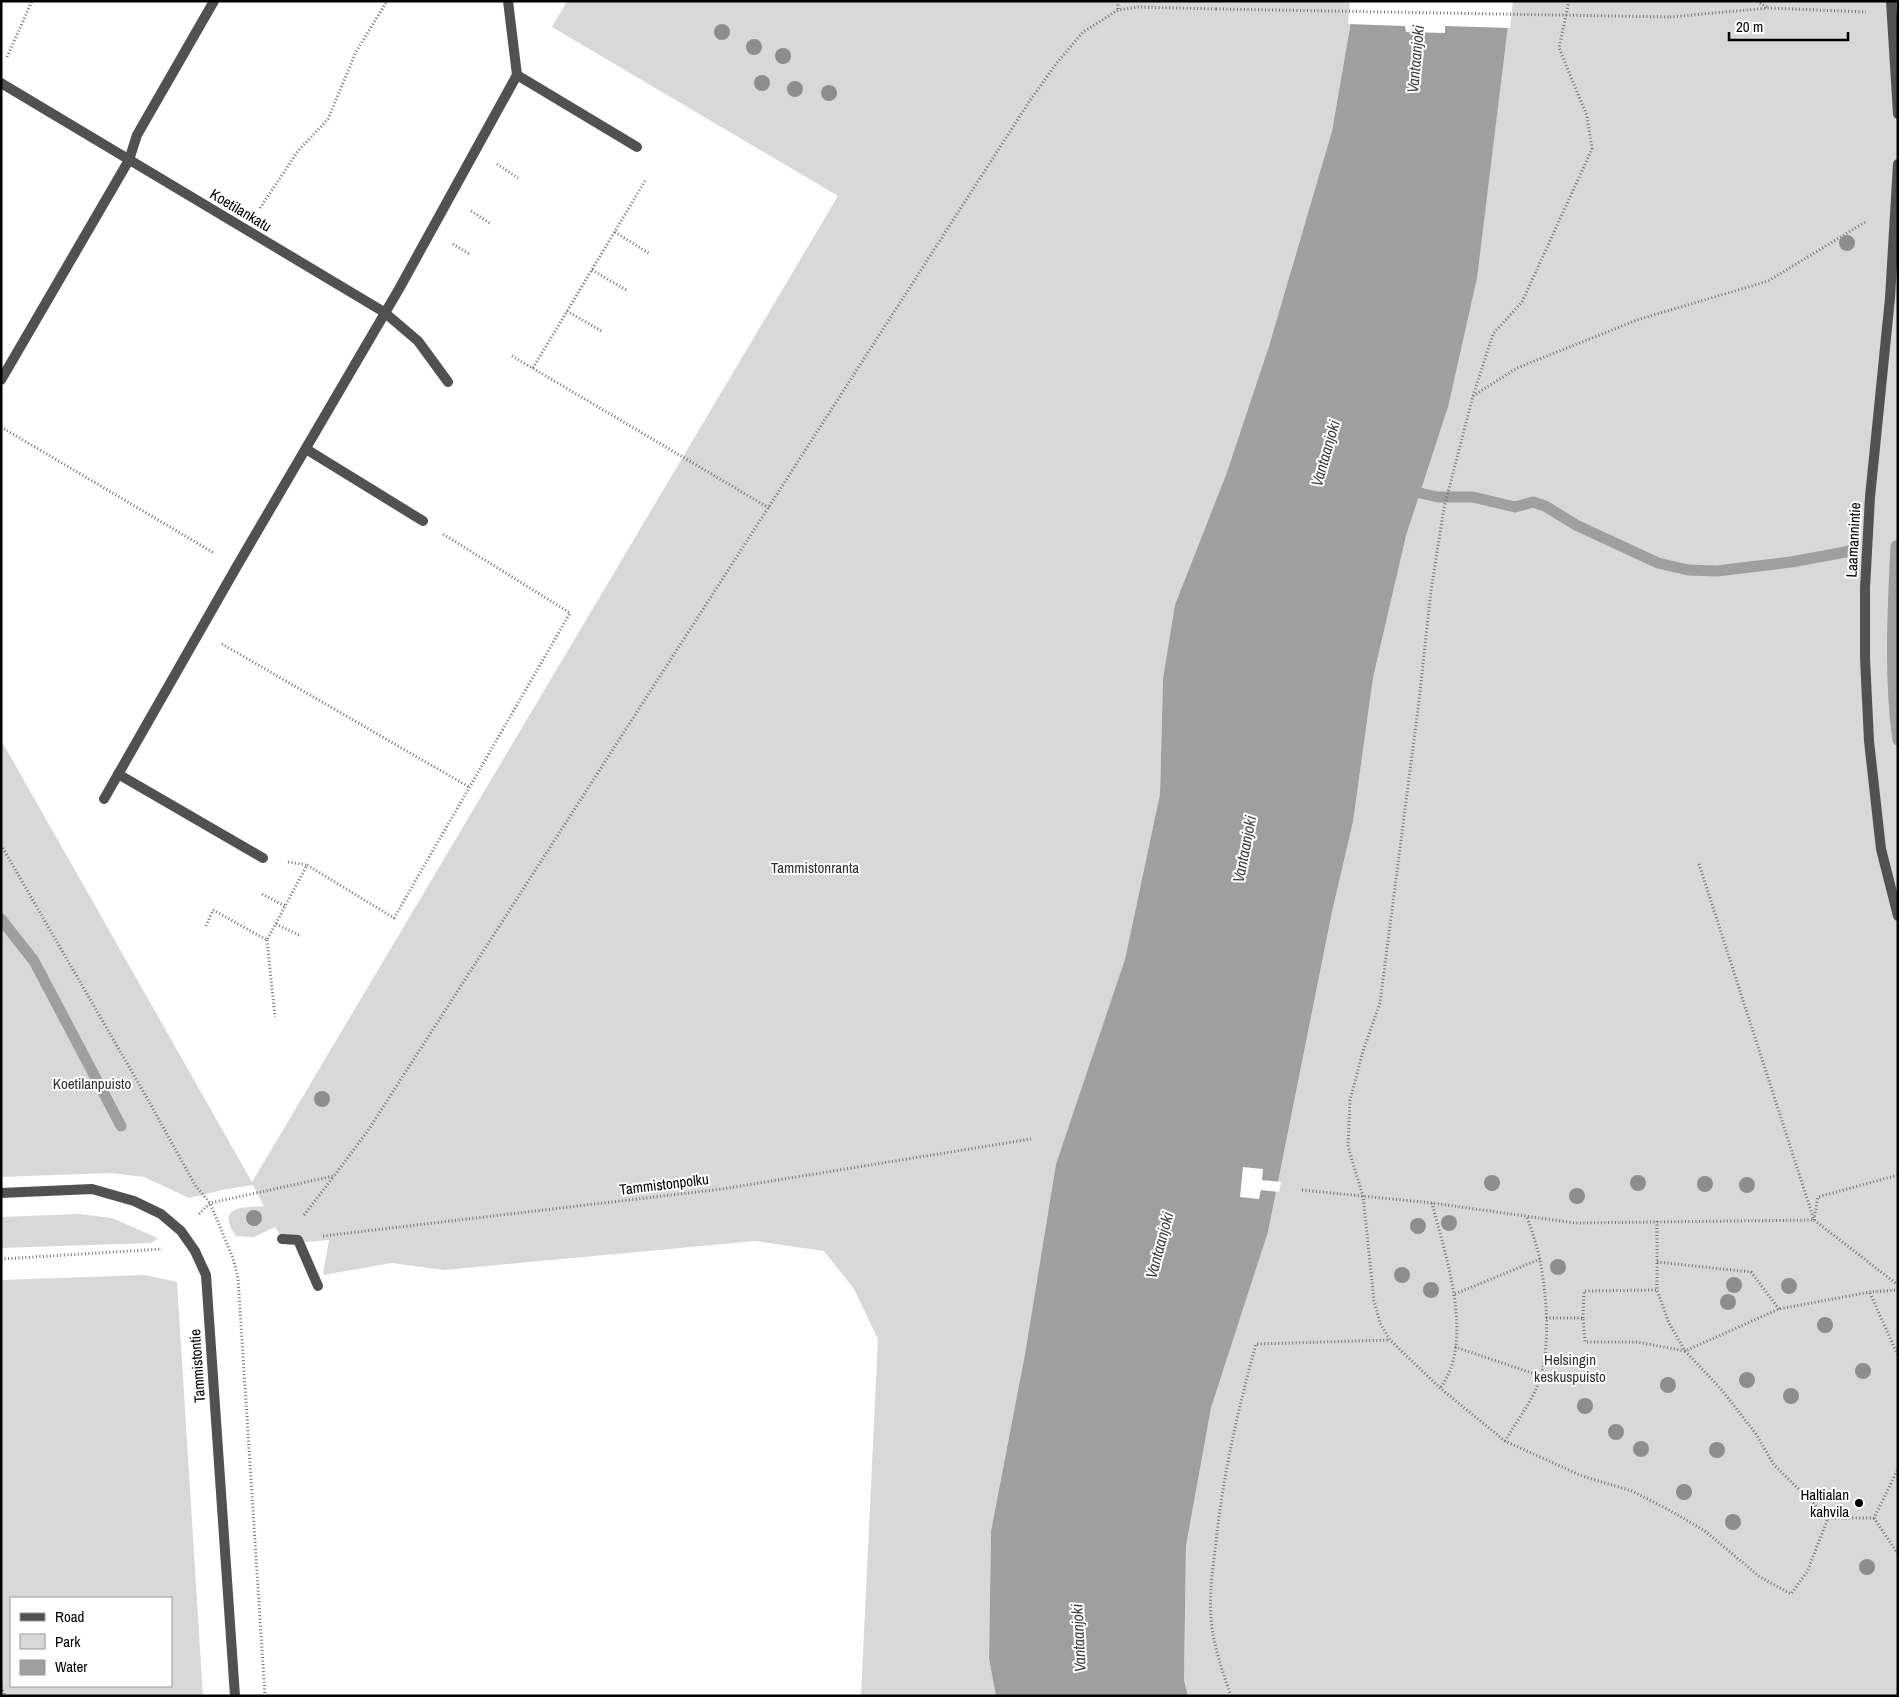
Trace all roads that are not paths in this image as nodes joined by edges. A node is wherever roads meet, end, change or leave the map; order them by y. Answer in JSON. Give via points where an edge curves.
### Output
{"nodes":[{"id":1,"x":214,"y":1,"type":"edge"},
{"id":2,"x":508,"y":1,"type":"edge"},
{"id":3,"x":1891,"y":1,"type":"edge"},
{"id":4,"x":517,"y":75,"type":"junction"},
{"id":5,"x":1,"y":83,"type":"edge"},
{"id":6,"x":1898,"y":114,"type":"edge"},
{"id":7,"x":637,"y":147,"type":"dead end"},
{"id":8,"x":129,"y":160,"type":"junction"},
{"id":9,"x":1898,"y":164,"type":"edge"},
{"id":10,"x":384,"y":312,"type":"junction"},
{"id":11,"x":1,"y":380,"type":"edge"},
{"id":12,"x":448,"y":382,"type":"dead end"},
{"id":13,"x":306,"y":449,"type":"junction"},
{"id":14,"x":423,"y":521,"type":"road end"},
{"id":15,"x":118,"y":774,"type":"junction"},
{"id":16,"x":104,"y":799,"type":"dead end"},
{"id":17,"x":263,"y":858,"type":"dead end"},
{"id":18,"x":1898,"y":916,"type":"edge"},
{"id":19,"x":1,"y":1193,"type":"edge"},
{"id":20,"x":282,"y":1239,"type":"road end"},
{"id":21,"x":318,"y":1286,"type":"dead end"},
{"id":22,"x":236,"y":1696,"type":"edge"}],
"edges":[{"from":1,"to":8,"type":"street","via":[[137,135]]},
{"from":2,"to":4,"type":"street"},
{"from":3,"to":6,"type":"street"},
{"from":4,"to":7,"type":"street"},
{"from":4,"to":10,"type":"street"},
{"from":5,"to":8,"type":"street","name":"Koetilankatu"},
{"from":8,"to":10,"type":"street","name":"Koetilankatu"},
{"from":8,"to":11,"type":"street"},
{"from":9,"to":18,"type":"street","name":"Laamannintie","via":[[1865,588],[1869,741],[1881,849]]},
{"from":10,"to":12,"type":"street","name":"Koetilankatu","via":[[418,341]]},
{"from":10,"to":13,"type":"street"},
{"from":13,"to":14,"type":"street"},
{"from":13,"to":15,"type":"street"},
{"from":15,"to":16,"type":"street"},
{"from":15,"to":17,"type":"street"},
{"from":19,"to":22,"type":"street","name":"Tammistontie","via":[[92,1189],[134,1201],[161,1214],[181,1231],[195,1251],[206,1275]]},
{"from":20,"to":21,"type":"street","via":[[298,1240]]}]}
